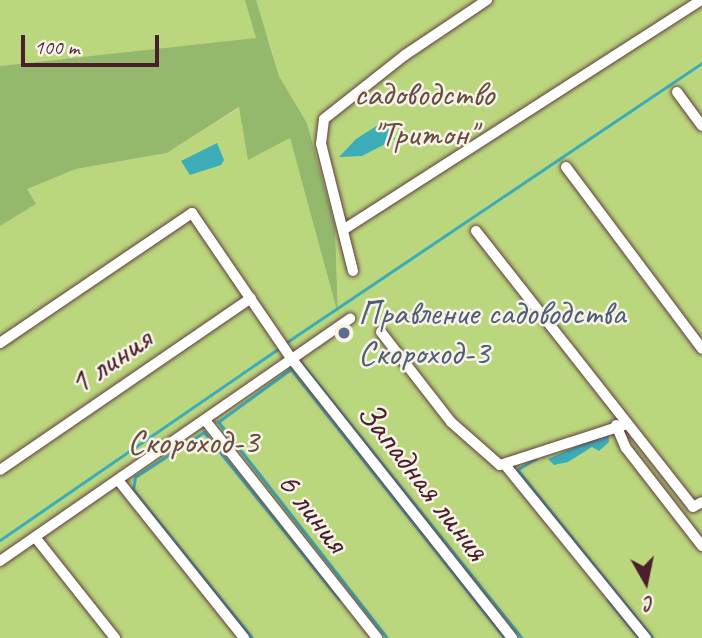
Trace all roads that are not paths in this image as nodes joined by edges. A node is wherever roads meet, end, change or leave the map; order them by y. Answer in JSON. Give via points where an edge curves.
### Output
{"nodes":[{"id":1,"x":487,"y":0,"type":"edge"},
{"id":2,"x":701,"y":0,"type":"edge"},
{"id":3,"x":677,"y":92,"type":"dead end"},
{"id":4,"x":702,"y":126,"type":"edge"},
{"id":5,"x":566,"y":167,"type":"dead end"},
{"id":6,"x":344,"y":230,"type":"junction"},
{"id":7,"x":477,"y":231,"type":"dead end"},
{"id":8,"x":353,"y":271,"type":"dead end"},
{"id":9,"x":251,"y":298,"type":"junction"},
{"id":10,"x":349,"y":318,"type":"dead end"},
{"id":11,"x":381,"y":332,"type":"dead end"},
{"id":12,"x":0,"y":342,"type":"edge"},
{"id":13,"x":702,"y":349,"type":"edge"},
{"id":14,"x":285,"y":350,"type":"junction"},
{"id":15,"x":205,"y":420,"type":"junction"},
{"id":16,"x":622,"y":424,"type":"junction"},
{"id":17,"x":506,"y":466,"type":"junction"},
{"id":18,"x":0,"y":470,"type":"edge"},
{"id":19,"x":118,"y":480,"type":"junction"},
{"id":20,"x":697,"y":505,"type":"edge"},
{"id":21,"x":35,"y":537,"type":"junction"},
{"id":22,"x":702,"y":546,"type":"edge"},
{"id":23,"x":0,"y":561,"type":"edge"},
{"id":24,"x":115,"y":638,"type":"edge"},
{"id":25,"x":244,"y":638,"type":"edge"},
{"id":26,"x":377,"y":638,"type":"edge"},
{"id":27,"x":512,"y":638,"type":"edge"},
{"id":28,"x":646,"y":638,"type":"edge"}],
"edges":[{"from":1,"to":6,"type":"street","via":[[405,55],[324,118],[321,144]]},
{"from":2,"to":6,"type":"street"},
{"from":3,"to":4,"type":"street"},
{"from":5,"to":13,"type":"street"},
{"from":6,"to":8,"type":"street"},
{"from":7,"to":16,"type":"street"},
{"from":9,"to":12,"type":"street","name":"Западная линия","via":[[192,213]]},
{"from":9,"to":14,"type":"street","name":"Западная линия"},
{"from":9,"to":18,"type":"street","name":"1 линия"},
{"from":10,"to":14,"type":"street"},
{"from":11,"to":17,"type":"street","via":[[451,422]]},
{"from":14,"to":15,"type":"street"},
{"from":14,"to":27,"type":"street","name":"Западная линия"},
{"from":15,"to":19,"type":"street"},
{"from":15,"to":26,"type":"street","name":"6 линия"},
{"from":16,"to":17,"type":"street"},
{"from":16,"to":20,"type":"street"},
{"from":16,"to":22,"type":"street","via":[[626,448]]},
{"from":17,"to":28,"type":"street"},
{"from":19,"to":21,"type":"street"},
{"from":19,"to":25,"type":"street"},
{"from":21,"to":23,"type":"street"},
{"from":21,"to":24,"type":"street"}]}
